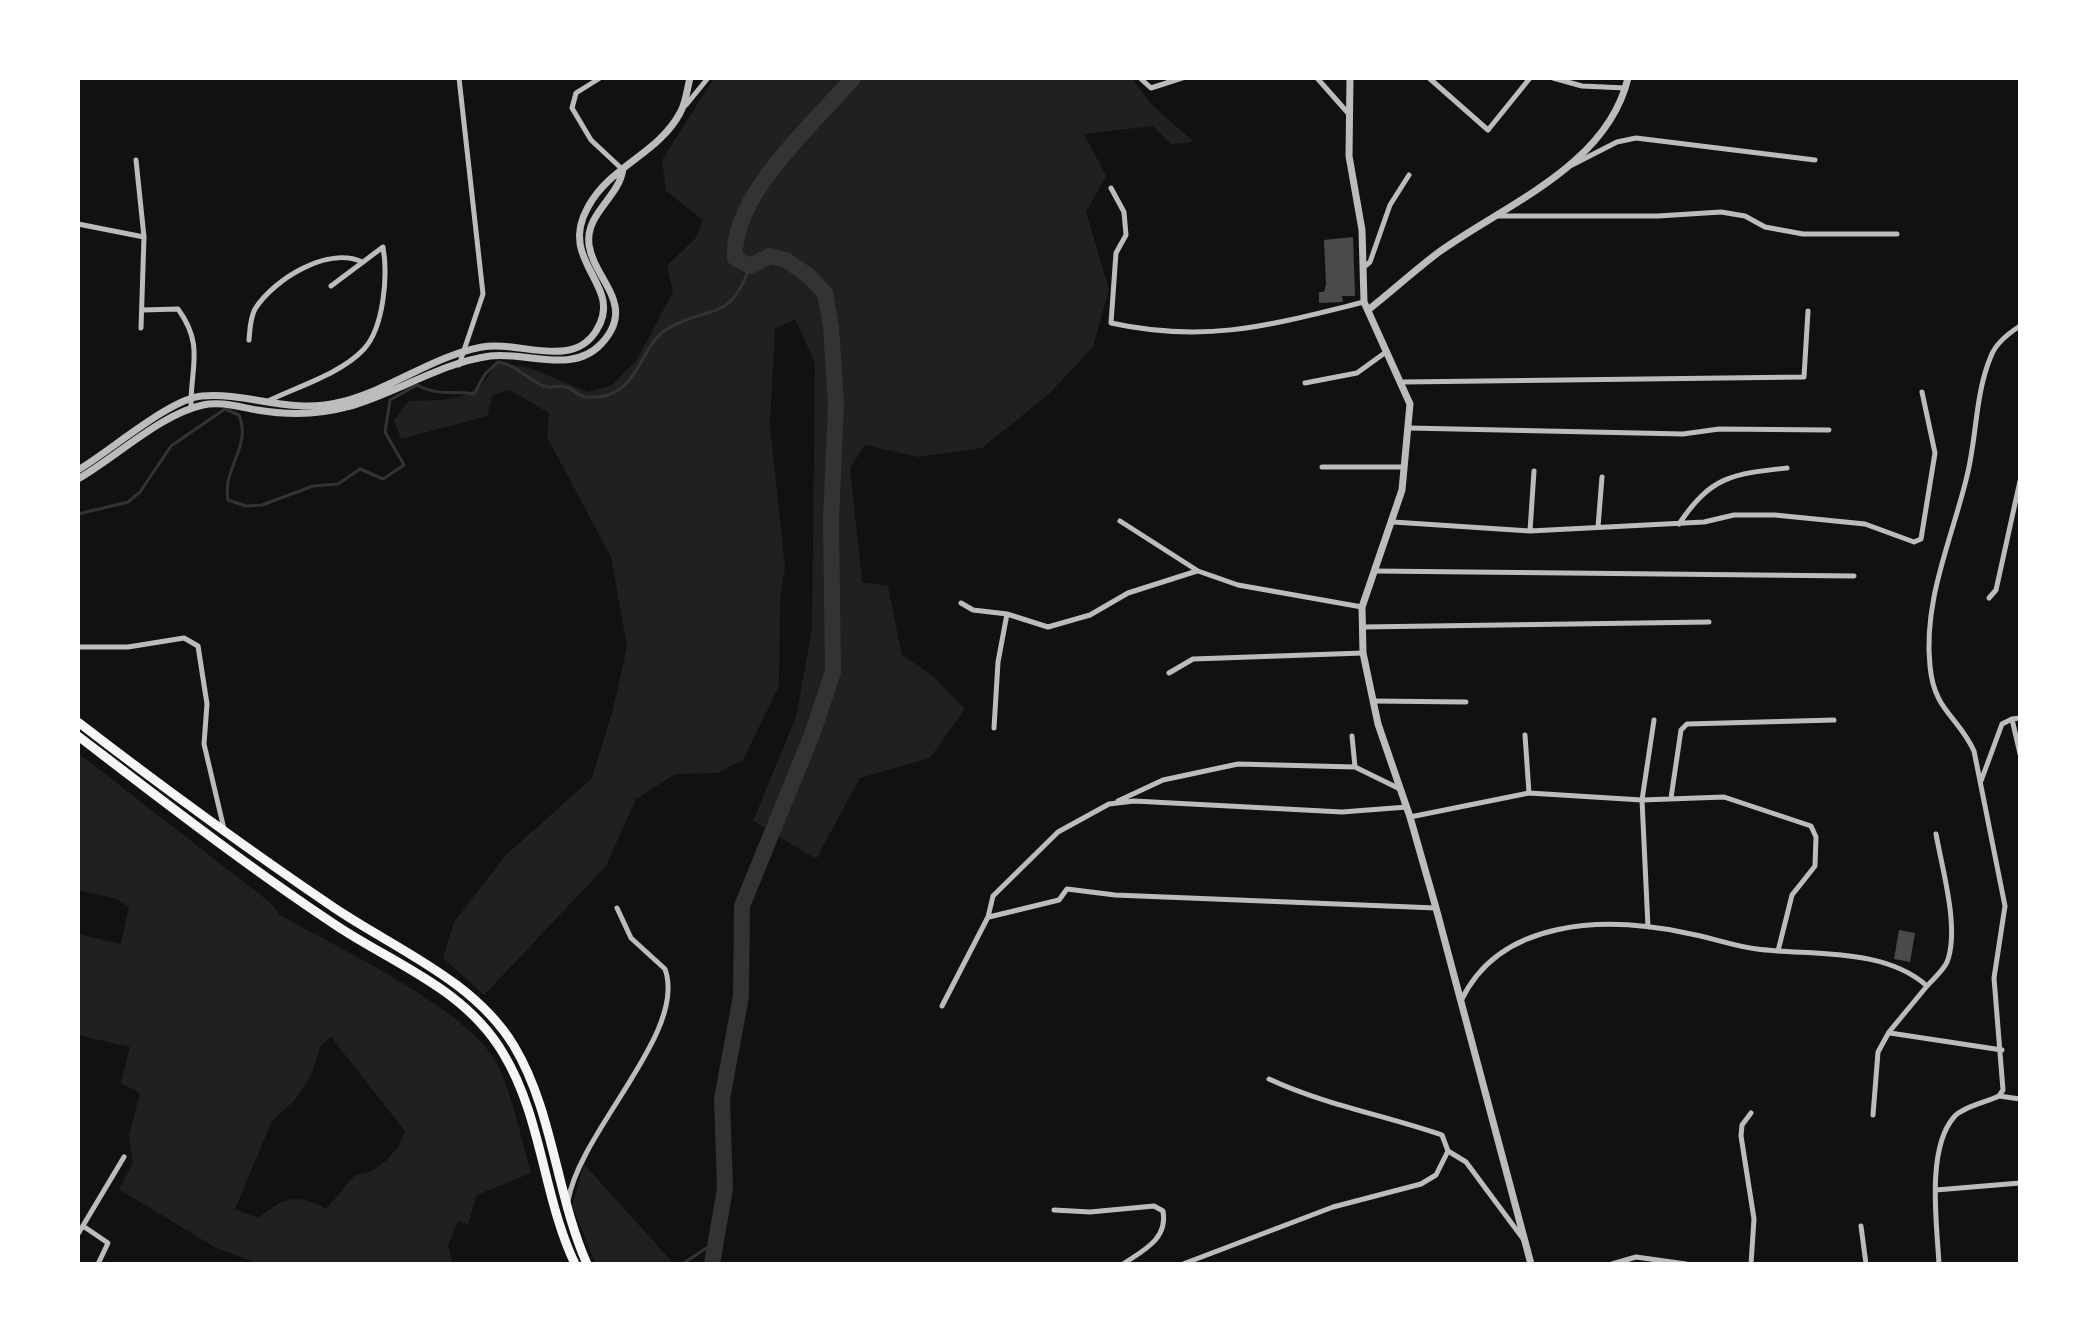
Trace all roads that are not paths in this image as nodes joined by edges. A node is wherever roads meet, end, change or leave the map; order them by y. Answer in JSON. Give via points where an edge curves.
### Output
{"nodes":[{"id":1,"x":459,"y":78,"type":"edge"},
{"id":2,"x":600,"y":78,"type":"edge"},
{"id":3,"x":690,"y":78,"type":"edge"},
{"id":4,"x":708,"y":78,"type":"edge"},
{"id":5,"x":1140,"y":78,"type":"edge"},
{"id":6,"x":1182,"y":78,"type":"edge"},
{"id":7,"x":1317,"y":78,"type":"edge"},
{"id":8,"x":1350,"y":78,"type":"edge"},
{"id":9,"x":1429,"y":78,"type":"edge"},
{"id":10,"x":1530,"y":78,"type":"edge"},
{"id":11,"x":1553,"y":78,"type":"edge"},
{"id":12,"x":1628,"y":78,"type":"edge"},
{"id":13,"x":1625,"y":88,"type":"junction"},
{"id":14,"x":682,"y":111,"type":"junction"},
{"id":15,"x":1348,"y":114,"type":"junction"},
{"id":16,"x":136,"y":160,"type":"dead end"},
{"id":17,"x":1815,"y":160,"type":"dead end"},
{"id":18,"x":1567,"y":168,"type":"junction"},
{"id":19,"x":623,"y":169,"type":"junction"},
{"id":20,"x":1409,"y":175,"type":"dead end"},
{"id":21,"x":1111,"y":188,"type":"dead end"},
{"id":22,"x":1492,"y":216,"type":"junction"},
{"id":23,"x":78,"y":224,"type":"edge"},
{"id":24,"x":1897,"y":234,"type":"dead end"},
{"id":25,"x":144,"y":237,"type":"junction"},
{"id":26,"x":362,"y":262,"type":"junction"},
{"id":27,"x":1361,"y":270,"type":"junction"},
{"id":28,"x":331,"y":286,"type":"dead end"},
{"id":29,"x":1366,"y":306,"type":"junction"},
{"id":30,"x":142,"y":310,"type":"junction"},
{"id":31,"x":1808,"y":311,"type":"dead end"},
{"id":32,"x":2020,"y":326,"type":"edge"},
{"id":33,"x":141,"y":328,"type":"dead end"},
{"id":34,"x":249,"y":340,"type":"dead end"},
{"id":35,"x":1387,"y":352,"type":"junction"},
{"id":36,"x":463,"y":353,"type":"junction"},
{"id":37,"x":459,"y":366,"type":"junction"},
{"id":38,"x":1403,"y":382,"type":"junction"},
{"id":39,"x":1305,"y":383,"type":"dead end"},
{"id":40,"x":1922,"y":392,"type":"dead end"},
{"id":41,"x":191,"y":398,"type":"junction"},
{"id":42,"x":262,"y":404,"type":"junction"},
{"id":43,"x":191,"y":408,"type":"junction"},
{"id":44,"x":1409,"y":428,"type":"junction"},
{"id":45,"x":1829,"y":430,"type":"dead end"},
{"id":46,"x":1322,"y":467,"type":"dead end"},
{"id":47,"x":1404,"y":467,"type":"junction"},
{"id":48,"x":1787,"y":468,"type":"dead end"},
{"id":49,"x":78,"y":470,"type":"edge"},
{"id":50,"x":1534,"y":471,"type":"dead end"},
{"id":51,"x":1602,"y":477,"type":"dead end"},
{"id":52,"x":78,"y":479,"type":"edge"},
{"id":53,"x":2020,"y":481,"type":"edge"},
{"id":54,"x":2018,"y":510,"type":"edge"},
{"id":55,"x":1120,"y":521,"type":"dead end"},
{"id":56,"x":1393,"y":522,"type":"junction"},
{"id":57,"x":1679,"y":524,"type":"junction"},
{"id":58,"x":1598,"y":527,"type":"junction"},
{"id":59,"x":1530,"y":531,"type":"junction"},
{"id":60,"x":1198,"y":571,"type":"junction"},
{"id":61,"x":1374,"y":571,"type":"junction"},
{"id":62,"x":1854,"y":576,"type":"dead end"},
{"id":63,"x":1989,"y":598,"type":"dead end"},
{"id":64,"x":961,"y":603,"type":"dead end"},
{"id":65,"x":1362,"y":607,"type":"junction"},
{"id":66,"x":1007,"y":614,"type":"junction"},
{"id":67,"x":1709,"y":622,"type":"dead end"},
{"id":68,"x":1361,"y":627,"type":"junction"},
{"id":69,"x":78,"y":647,"type":"edge"},
{"id":70,"x":1363,"y":653,"type":"junction"},
{"id":71,"x":1169,"y":673,"type":"dead end"},
{"id":72,"x":1373,"y":701,"type":"junction"},
{"id":73,"x":1466,"y":702,"type":"dead end"},
{"id":74,"x":2020,"y":718,"type":"edge"},
{"id":75,"x":2012,"y":719,"type":"junction"},
{"id":76,"x":1654,"y":720,"type":"dead end"},
{"id":77,"x":1834,"y":720,"type":"dead end"},
{"id":78,"x":78,"y":722,"type":"edge"},
{"id":79,"x":994,"y":728,"type":"dead end"},
{"id":80,"x":1525,"y":735,"type":"dead end"},
{"id":81,"x":78,"y":736,"type":"edge"},
{"id":82,"x":1352,"y":736,"type":"dead end"},
{"id":83,"x":2020,"y":754,"type":"edge"},
{"id":84,"x":1355,"y":767,"type":"junction"},
{"id":85,"x":1980,"y":782,"type":"junction"},
{"id":86,"x":1400,"y":789,"type":"junction"},
{"id":87,"x":1529,"y":793,"type":"junction"},
{"id":88,"x":1671,"y":798,"type":"junction"},
{"id":89,"x":1642,"y":800,"type":"junction"},
{"id":90,"x":1109,"y":804,"type":"junction"},
{"id":91,"x":1407,"y":807,"type":"junction"},
{"id":92,"x":1410,"y":817,"type":"junction"},
{"id":93,"x":224,"y":830,"type":"junction"},
{"id":94,"x":1936,"y":834,"type":"dead end"},
{"id":95,"x":617,"y":908,"type":"dead end"},
{"id":96,"x":1436,"y":908,"type":"junction"},
{"id":97,"x":988,"y":917,"type":"junction"},
{"id":98,"x":1648,"y":927,"type":"junction"},
{"id":99,"x":1778,"y":951,"type":"junction"},
{"id":100,"x":1927,"y":986,"type":"junction"},
{"id":101,"x":1460,"y":1002,"type":"junction"},
{"id":102,"x":942,"y":1006,"type":"dead end"},
{"id":103,"x":1889,"y":1032,"type":"junction"},
{"id":104,"x":2002,"y":1050,"type":"junction"},
{"id":105,"x":1269,"y":1079,"type":"dead end"},
{"id":106,"x":1999,"y":1096,"type":"junction"},
{"id":107,"x":2020,"y":1099,"type":"edge"},
{"id":108,"x":1751,"y":1113,"type":"dead end"},
{"id":109,"x":1873,"y":1115,"type":"dead end"},
{"id":110,"x":1448,"y":1151,"type":"junction"},
{"id":111,"x":124,"y":1157,"type":"dead end"},
{"id":112,"x":2020,"y":1183,"type":"edge"},
{"id":113,"x":1936,"y":1190,"type":"junction"},
{"id":114,"x":567,"y":1210,"type":"junction"},
{"id":115,"x":1054,"y":1210,"type":"dead end"},
{"id":116,"x":83,"y":1226,"type":"junction"},
{"id":117,"x":1861,"y":1226,"type":"dead end"},
{"id":118,"x":78,"y":1234,"type":"edge"},
{"id":119,"x":1524,"y":1240,"type":"junction"},
{"id":120,"x":98,"y":1264,"type":"edge"},
{"id":121,"x":575,"y":1264,"type":"edge"},
{"id":122,"x":587,"y":1264,"type":"edge"},
{"id":123,"x":1123,"y":1264,"type":"edge"},
{"id":124,"x":1183,"y":1264,"type":"edge"},
{"id":125,"x":1531,"y":1264,"type":"edge"},
{"id":126,"x":1612,"y":1264,"type":"edge"},
{"id":127,"x":1686,"y":1264,"type":"edge"},
{"id":128,"x":1751,"y":1264,"type":"edge"},
{"id":129,"x":1866,"y":1264,"type":"edge"},
{"id":130,"x":1939,"y":1264,"type":"edge"}],
"edges":[{"from":1,"to":36,"type":"street","via":[[483,294]]},
{"from":2,"to":19,"type":"street","via":[[576,93],[572,108],[591,140]]},
{"from":3,"to":14,"type":"street"},
{"from":4,"to":14,"type":"street"},
{"from":5,"to":6,"type":"street","via":[[1151,88]]},
{"from":7,"to":15,"type":"street"},
{"from":8,"to":15,"type":"street"},
{"from":9,"to":10,"type":"street","via":[[1488,130]]},
{"from":11,"to":13,"type":"street"},
{"from":12,"to":13,"type":"street"},
{"from":13,"to":18,"type":"street","via":[[1610,123]]},
{"from":14,"to":19,"type":"street","via":[[667,133]]},
{"from":15,"to":27,"type":"street","via":[[1349,156],[1362,230]]},
{"from":16,"to":25,"type":"street"},
{"from":17,"to":18,"type":"street","via":[[1636,138]]},
{"from":18,"to":22,"type":"street"},
{"from":19,"to":36,"type":"street","via":[[609,177],[589,204],[578,230],[583,260],[604,303],[596,333],[570,350],[493,346]]},
{"from":19,"to":37,"type":"street","via":[[589,230],[592,257],[607,280],[615,307],[601,344],[575,359],[501,355]]},
{"from":20,"to":27,"type":"street","via":[[1390,205],[1370,262]]},
{"from":21,"to":29,"type":"street","via":[[1124,212],[1126,235],[1116,253],[1111,323],[1186,335]]},
{"from":22,"to":24,"type":"street","via":[[1721,212],[1803,234]]},
{"from":22,"to":29,"type":"street"},
{"from":23,"to":25,"type":"street"},
{"from":25,"to":30,"type":"street"},
{"from":26,"to":28,"type":"street"},
{"from":26,"to":34,"type":"street","via":[[337,257],[297,272],[253,312]]},
{"from":26,"to":42,"type":"street","via":[[383,247],[387,285],[366,347],[348,362]]},
{"from":27,"to":29,"type":"street"},
{"from":29,"to":35,"type":"street"},
{"from":30,"to":33,"type":"street"},
{"from":30,"to":41,"type":"street","via":[[178,309],[188,322],[195,355]]},
{"from":31,"to":38,"type":"street","via":[[1804,377]]},
{"from":32,"to":85,"type":"street","via":[[1992,353],[1968,474],[1932,604],[1930,667],[1935,692],[1940,706],[1967,736]]},
{"from":35,"to":38,"type":"street"},
{"from":35,"to":39,"type":"street","via":[[1357,373]]},
{"from":36,"to":37,"type":"street"},
{"from":36,"to":42,"type":"street","via":[[343,402],[306,407]]},
{"from":37,"to":43,"type":"street","via":[[323,412],[278,413],[217,403]]},
{"from":38,"to":44,"type":"street","via":[[1410,404]]},
{"from":40,"to":57,"type":"street","via":[[1935,453],[1921,539],[1908,541],[1865,524],[1830,518],[1734,515]]},
{"from":41,"to":42,"type":"street","via":[[230,397]]},
{"from":41,"to":43,"type":"street"},
{"from":41,"to":49,"type":"street"},
{"from":43,"to":52,"type":"street"},
{"from":44,"to":45,"type":"street","via":[[1683,434],[1719,429]]},
{"from":44,"to":47,"type":"street"},
{"from":46,"to":47,"type":"street"},
{"from":47,"to":56,"type":"street"},
{"from":48,"to":57,"type":"street","via":[[1724,479],[1697,497]]},
{"from":50,"to":59,"type":"street"},
{"from":51,"to":58,"type":"street"},
{"from":53,"to":54,"type":"street"},
{"from":54,"to":63,"type":"street","via":[[1996,590]]},
{"from":55,"to":60,"type":"street"},
{"from":56,"to":59,"type":"street"},
{"from":56,"to":61,"type":"street"},
{"from":57,"to":58,"type":"street"},
{"from":58,"to":59,"type":"street"},
{"from":60,"to":65,"type":"street","via":[[1238,585]]},
{"from":60,"to":66,"type":"street","via":[[1128,593],[1069,623],[1048,627]]},
{"from":61,"to":62,"type":"street"},
{"from":61,"to":65,"type":"street"},
{"from":64,"to":66,"type":"street","via":[[973,610]]},
{"from":65,"to":68,"type":"street"},
{"from":66,"to":79,"type":"street"},
{"from":67,"to":68,"type":"street"},
{"from":68,"to":70,"type":"street"},
{"from":69,"to":93,"type":"street","via":[[128,647],[184,638],[198,646],[207,704],[204,744]]},
{"from":70,"to":71,"type":"street","via":[[1193,659]]},
{"from":70,"to":72,"type":"street"},
{"from":72,"to":73,"type":"street"},
{"from":72,"to":86,"type":"street"},
{"from":74,"to":75,"type":"street"},
{"from":75,"to":83,"type":"street"},
{"from":75,"to":85,"type":"street","via":[[2002,724]]},
{"from":76,"to":89,"type":"street"},
{"from":77,"to":88,"type":"street","via":[[1687,724],[1681,730]]},
{"from":78,"to":93,"type":"highway"},
{"from":80,"to":87,"type":"street"},
{"from":81,"to":121,"type":"highway","via":[[262,874],[470,1011],[518,1081],[558,1223]]},
{"from":82,"to":84,"type":"street"},
{"from":84,"to":86,"type":"street"},
{"from":84,"to":90,"type":"street","via":[[1238,764],[1163,780]]},
{"from":85,"to":104,"type":"street","via":[[2005,906],[1995,966]]},
{"from":86,"to":91,"type":"street"},
{"from":87,"to":89,"type":"street"},
{"from":87,"to":92,"type":"street"},
{"from":88,"to":89,"type":"street"},
{"from":88,"to":99,"type":"street","via":[[1724,797],[1811,826],[1815,866],[1792,895]]},
{"from":89,"to":98,"type":"street"},
{"from":90,"to":91,"type":"street","via":[[1342,812]]},
{"from":90,"to":97,"type":"street","via":[[1058,832],[993,896]]},
{"from":91,"to":92,"type":"street"},
{"from":92,"to":96,"type":"street"},
{"from":93,"to":114,"type":"highway","via":[[362,927],[449,979],[491,1015],[529,1075]]},
{"from":94,"to":100,"type":"street","via":[[1951,944],[1947,964]]},
{"from":95,"to":114,"type":"street","via":[[631,938],[665,969],[669,1002],[660,1028],[580,1160]]},
{"from":96,"to":97,"type":"street","via":[[1067,889],[1059,900]]},
{"from":96,"to":101,"type":"street"},
{"from":97,"to":102,"type":"street"},
{"from":98,"to":99,"type":"street"},
{"from":98,"to":101,"type":"street","via":[[1537,932],[1488,961]]},
{"from":99,"to":100,"type":"street","via":[[1860,958],[1898,968]]},
{"from":100,"to":103,"type":"street"},
{"from":101,"to":119,"type":"street"},
{"from":103,"to":104,"type":"street"},
{"from":103,"to":109,"type":"street","via":[[1874,1070]]},
{"from":104,"to":106,"type":"street","via":[[2004,1082]]},
{"from":105,"to":110,"type":"street","via":[[1333,1105],[1372,1111],[1442,1135]]},
{"from":106,"to":107,"type":"street"},
{"from":106,"to":113,"type":"street","via":[[1954,1116],[1943,1138]]},
{"from":108,"to":128,"type":"street","via":[[1741,1136],[1755,1228]]},
{"from":110,"to":119,"type":"street","via":[[1466,1162]]},
{"from":110,"to":124,"type":"street","via":[[1436,1175],[1421,1184],[1333,1207]]},
{"from":111,"to":116,"type":"street"},
{"from":112,"to":113,"type":"street"},
{"from":113,"to":130,"type":"street"},
{"from":114,"to":122,"type":"highway"},
{"from":115,"to":123,"type":"street","via":[[1154,1206],[1163,1211],[1162,1233]]},
{"from":116,"to":118,"type":"street"},
{"from":116,"to":120,"type":"street","via":[[108,1243]]},
{"from":117,"to":129,"type":"street"},
{"from":119,"to":125,"type":"street"},
{"from":126,"to":127,"type":"street","via":[[1636,1257]]}]}
